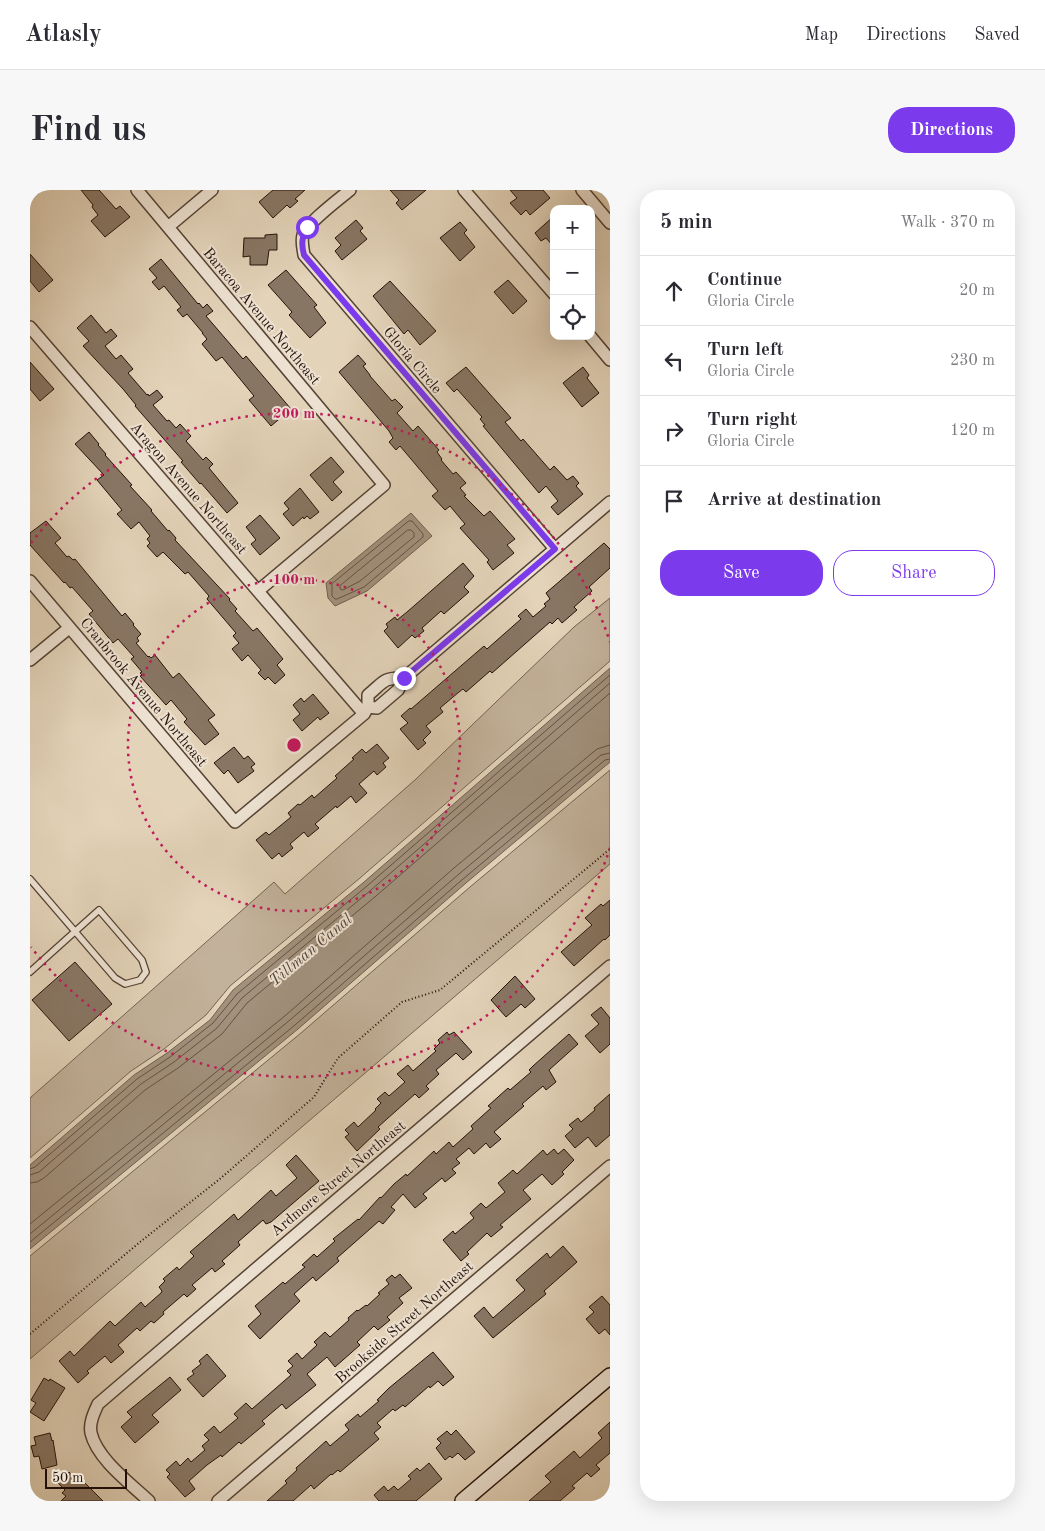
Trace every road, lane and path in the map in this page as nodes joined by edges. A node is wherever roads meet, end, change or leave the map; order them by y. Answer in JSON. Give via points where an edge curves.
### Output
{"nodes":[{"id":1,"x":137,"y":190,"type":"edge"},
{"id":2,"x":212,"y":190,"type":"edge"},
{"id":3,"x":350,"y":190,"type":"edge"},
{"id":4,"x":464,"y":190,"type":"edge"},
{"id":5,"x":582,"y":190,"type":"edge"},
{"id":6,"x":610,"y":223,"type":"edge"},
{"id":7,"x":168,"y":227,"type":"junction"},
{"id":8,"x":550,"y":289,"type":"edge"},
{"id":9,"x":30,"y":327,"type":"edge"},
{"id":10,"x":593,"y":340,"type":"edge"},
{"id":11,"x":610,"y":360,"type":"edge"},
{"id":12,"x":610,"y":502,"type":"edge"},
{"id":13,"x":555,"y":549,"type":"junction"},
{"id":14,"x":30,"y":582,"type":"edge"},
{"id":15,"x":258,"y":591,"type":"junction"},
{"id":16,"x":70,"y":628,"type":"junction"},
{"id":17,"x":30,"y":660,"type":"edge"},
{"id":18,"x":366,"y":710,"type":"junction"},
{"id":19,"x":610,"y":848,"type":"edge"},
{"id":20,"x":30,"y":879,"type":"edge"},
{"id":21,"x":74,"y":930,"type":"junction"},
{"id":22,"x":610,"y":966,"type":"edge"},
{"id":23,"x":30,"y":972,"type":"edge"},
{"id":24,"x":608,"y":1170,"type":"edge"},
{"id":25,"x":30,"y":1334,"type":"edge"},
{"id":26,"x":610,"y":1376,"type":"edge"},
{"id":27,"x":149,"y":1501,"type":"edge"},
{"id":28,"x":218,"y":1501,"type":"edge"},
{"id":29,"x":462,"y":1501,"type":"edge"}],
"edges":[{"from":1,"to":7,"type":"street","name":"Baracoa Avenue Northeast"},
{"from":2,"to":7,"type":"street"},
{"from":3,"to":13,"type":"street","name":"Gloria Circle","via":[[307,227],[302,236],[304,255]]},
{"from":4,"to":8,"type":"street"},
{"from":5,"to":6,"type":"street"},
{"from":7,"to":15,"type":"street","name":"Baracoa Avenue Northeast","via":[[384,485]]},
{"from":9,"to":15,"type":"street","name":"Aragon Avenue Northeast"},
{"from":10,"to":11,"type":"street"},
{"from":12,"to":13,"type":"street"},
{"from":13,"to":18,"type":"street","via":[[404,678],[389,677],[368,695]]},
{"from":14,"to":16,"type":"street","name":"Cranbrook Avenue Northeast"},
{"from":15,"to":18,"type":"street","name":"Aragon Avenue Northeast"},
{"from":16,"to":17,"type":"street"},
{"from":16,"to":18,"type":"street","name":"Cranbrook Avenue Northeast","via":[[235,822]]},
{"from":19,"to":25,"type":"path","via":[[440,990],[402,1002],[338,1058],[314,1097],[221,1178]]},
{"from":20,"to":21,"type":"lane"},
{"from":21,"to":21,"type":"lane","via":[[99,910],[142,960],[146,972],[140,980],[126,984],[115,978]]},
{"from":21,"to":23,"type":"lane"},
{"from":22,"to":27,"type":"street","name":"Ardmore Street Northeast","via":[[98,1404],[92,1417],[91,1433],[98,1450]]},
{"from":24,"to":28,"type":"street","name":"Brookside Street Northeast"},
{"from":26,"to":29,"type":"street"}]}
